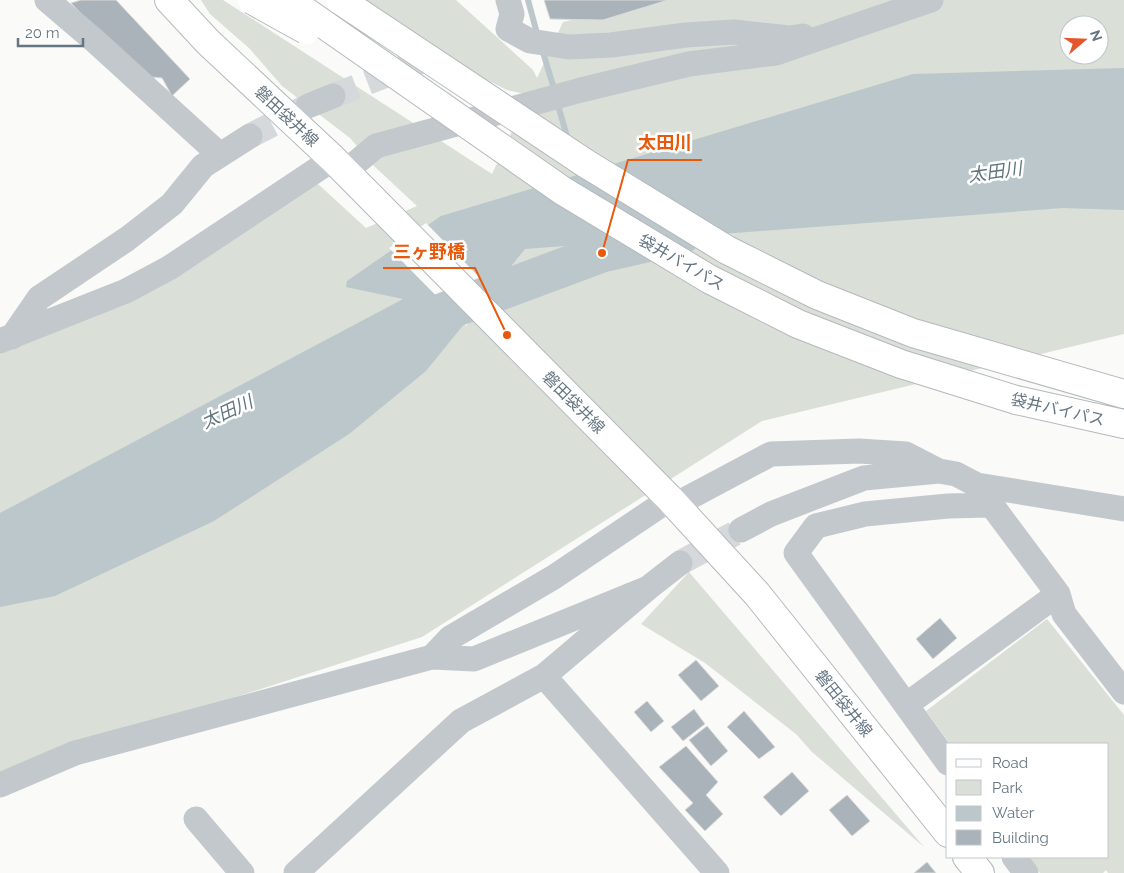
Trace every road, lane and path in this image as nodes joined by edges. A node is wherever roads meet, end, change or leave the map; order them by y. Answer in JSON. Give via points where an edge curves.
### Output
{"nodes":[{"id":1,"x":46,"y":0,"type":"edge"},
{"id":2,"x":168,"y":0,"type":"edge"},
{"id":3,"x":252,"y":0,"type":"edge"},
{"id":4,"x":289,"y":0,"type":"edge"},
{"id":5,"x":340,"y":0,"type":"edge"},
{"id":6,"x":508,"y":0,"type":"edge"},
{"id":7,"x":931,"y":0,"type":"edge"},
{"id":8,"x":840,"y":31,"type":"junction"},
{"id":9,"x":333,"y":96,"type":"tunnel mouth"},
{"id":10,"x":308,"y":106,"type":"tunnel mouth"},
{"id":11,"x":448,"y":112,"type":"junction"},
{"id":12,"x":250,"y":136,"type":"tunnel mouth"},
{"id":13,"x":220,"y":155,"type":"junction"},
{"id":14,"x":345,"y":172,"type":"junction"},
{"id":15,"x":6,"y":339,"type":"edge"},
{"id":16,"x":1124,"y":394,"type":"edge"},
{"id":17,"x":1124,"y":424,"type":"edge"},
{"id":18,"x":939,"y":471,"type":"junction"},
{"id":19,"x":984,"y":495,"type":"junction"},
{"id":20,"x":667,"y":496,"type":"junction"},
{"id":21,"x":1124,"y":509,"type":"edge"},
{"id":22,"x":741,"y":530,"type":"tunnel mouth"},
{"id":23,"x":680,"y":563,"type":"tunnel mouth"},
{"id":24,"x":648,"y":588,"type":"junction"},
{"id":25,"x":1058,"y":594,"type":"junction"},
{"id":26,"x":432,"y":657,"type":"junction"},
{"id":27,"x":544,"y":676,"type":"junction"},
{"id":28,"x":1124,"y":692,"type":"edge"},
{"id":29,"x":906,"y":705,"type":"junction"},
{"id":30,"x":946,"y":760,"type":"edge"},
{"id":31,"x":0,"y":785,"type":"edge"},
{"id":32,"x":196,"y":819,"type":"dead end"},
{"id":33,"x":946,"y":830,"type":"edge"},
{"id":34,"x":968,"y":858,"type":"edge"},
{"id":35,"x":1015,"y":858,"type":"edge"},
{"id":36,"x":242,"y":873,"type":"edge"},
{"id":37,"x":296,"y":873,"type":"edge"},
{"id":38,"x":717,"y":873,"type":"edge"},
{"id":39,"x":980,"y":873,"type":"edge"},
{"id":40,"x":1026,"y":873,"type":"edge"}],
"edges":[{"from":1,"to":13,"type":"street"},
{"from":2,"to":14,"type":"main road","name":"磐田袋井線"},
{"from":3,"to":11,"type":"main road","bridge":true},
{"from":4,"to":11,"type":"main road","name":"袋井バイパス","bridge":true},
{"from":5,"to":16,"type":"main road","name":"袋井バイパス","bridge":true,"via":[[585,163],[727,250],[817,295],[913,333]]},
{"from":6,"to":8,"type":"street","via":[[512,14],[508,30],[530,41],[569,47],[734,32],[789,38]]},
{"from":7,"to":8,"type":"street"},
{"from":8,"to":14,"type":"street","via":[[776,53],[680,66],[376,146]]},
{"from":9,"to":10,"type":"street"},
{"from":11,"to":17,"type":"main road","name":"袋井バイパス","bridge":true,"via":[[563,191],[709,279],[807,328],[901,364],[1016,400]]},
{"from":12,"to":13,"type":"street"},
{"from":13,"to":15,"type":"street","via":[[203,166],[172,204],[39,298]]},
{"from":14,"to":15,"type":"street","via":[[126,290]]},
{"from":14,"to":20,"type":"main road","name":"磐田袋井線"},
{"from":18,"to":19,"type":"street","via":[[956,474]]},
{"from":18,"to":20,"type":"street","via":[[906,454],[859,451],[770,454]]},
{"from":18,"to":22,"type":"street","via":[[864,478],[771,514]]},
{"from":19,"to":21,"type":"street"},
{"from":19,"to":25,"type":"street"},
{"from":19,"to":29,"type":"street","via":[[948,506],[866,514],[816,526],[796,552]]},
{"from":20,"to":26,"type":"street","via":[[554,577],[450,638]]},
{"from":20,"to":33,"type":"main road","name":"磐田袋井線","via":[[757,594]]},
{"from":23,"to":24,"type":"street"},
{"from":24,"to":26,"type":"street","via":[[474,660]]},
{"from":24,"to":27,"type":"street"},
{"from":25,"to":28,"type":"street","via":[[1064,614]]},
{"from":25,"to":29,"type":"street"},
{"from":26,"to":31,"type":"street","via":[[75,754]]},
{"from":27,"to":37,"type":"street","via":[[461,721]]},
{"from":27,"to":38,"type":"street"},
{"from":29,"to":30,"type":"street"},
{"from":32,"to":36,"type":"street"},
{"from":34,"to":39,"type":"main road"},
{"from":35,"to":40,"type":"street"}]}
